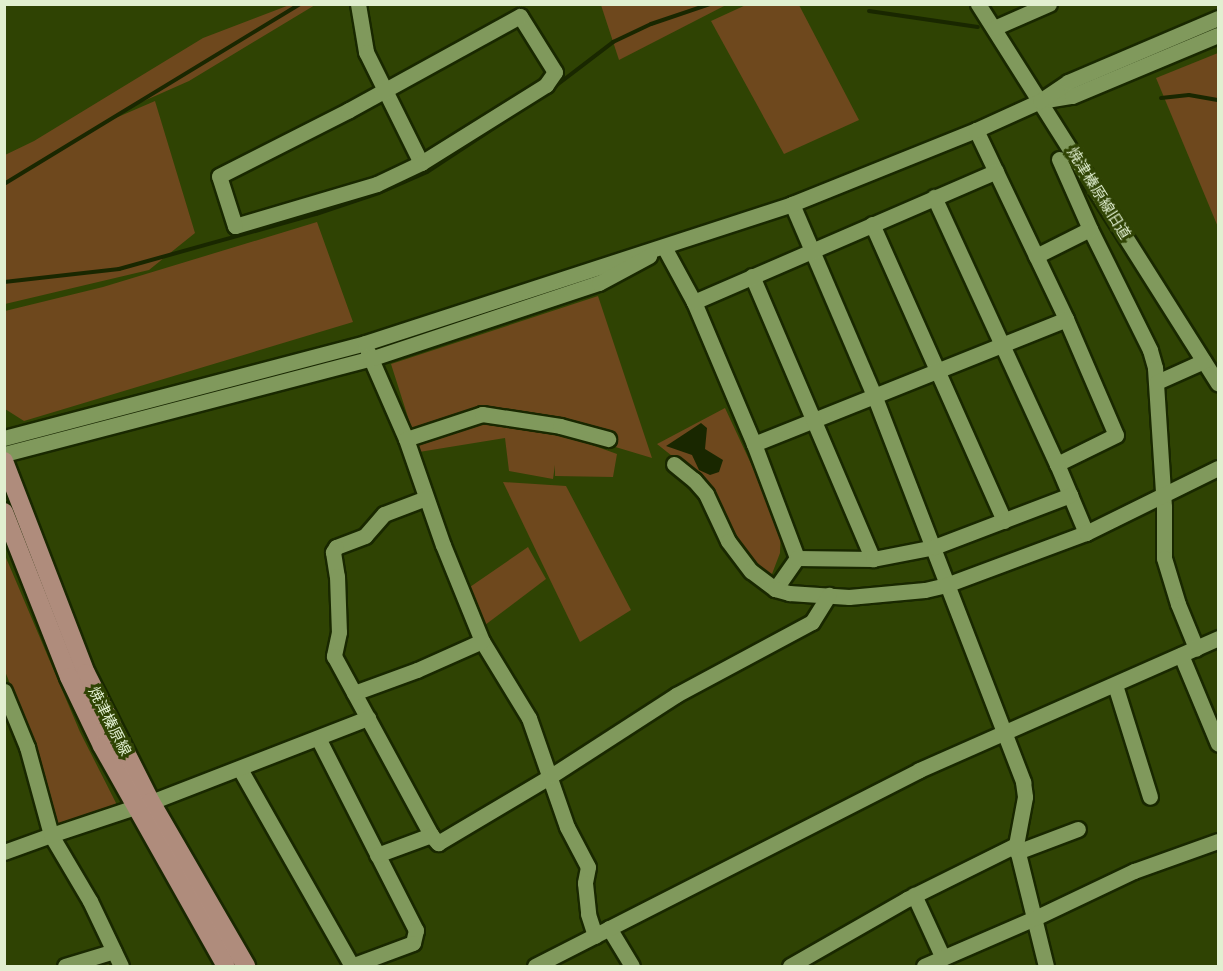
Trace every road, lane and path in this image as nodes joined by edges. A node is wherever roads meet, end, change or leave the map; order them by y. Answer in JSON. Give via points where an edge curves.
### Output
{"nodes":[{"id":1,"x":358,"y":4,"type":"edge"},
{"id":2,"x":978,"y":4,"type":"edge"},
{"id":3,"x":1049,"y":4,"type":"edge"},
{"id":4,"x":1218,"y":18,"type":"edge"},
{"id":5,"x":994,"y":28,"type":"junction"},
{"id":6,"x":1218,"y":35,"type":"edge"},
{"id":7,"x":385,"y":90,"type":"junction"},
{"id":8,"x":1040,"y":101,"type":"junction"},
{"id":9,"x":976,"y":130,"type":"junction"},
{"id":10,"x":1059,"y":159,"type":"dead end"},
{"id":11,"x":421,"y":163,"type":"junction"},
{"id":12,"x":996,"y":171,"type":"junction"},
{"id":13,"x":934,"y":197,"type":"junction"},
{"id":14,"x":792,"y":204,"type":"junction"},
{"id":15,"x":872,"y":224,"type":"junction"},
{"id":16,"x":1090,"y":229,"type":"junction"},
{"id":17,"x":664,"y":247,"type":"junction"},
{"id":18,"x":811,"y":249,"type":"junction"},
{"id":19,"x":1036,"y":256,"type":"junction"},
{"id":20,"x":752,"y":276,"type":"junction"},
{"id":21,"x":694,"y":302,"type":"junction"},
{"id":22,"x":1066,"y":319,"type":"junction"},
{"id":23,"x":365,"y":343,"type":"junction"},
{"id":24,"x":1001,"y":345,"type":"junction"},
{"id":25,"x":370,"y":359,"type":"junction"},
{"id":26,"x":1204,"y":361,"type":"junction"},
{"id":27,"x":938,"y":370,"type":"junction"},
{"id":28,"x":1156,"y":382,"type":"junction"},
{"id":29,"x":1218,"y":383,"type":"edge"},
{"id":30,"x":874,"y":395,"type":"junction"},
{"id":31,"x":814,"y":420,"type":"junction"},
{"id":32,"x":4,"y":438,"type":"edge"},
{"id":33,"x":406,"y":439,"type":"junction"},
{"id":34,"x":608,"y":439,"type":"dead end"},
{"id":35,"x":754,"y":444,"type":"junction"},
{"id":36,"x":4,"y":454,"type":"edge"},
{"id":37,"x":4,"y":461,"type":"edge"},
{"id":38,"x":1057,"y":464,"type":"junction"},
{"id":39,"x":674,"y":465,"type":"dead end"},
{"id":40,"x":1218,"y":468,"type":"edge"},
{"id":41,"x":1070,"y":495,"type":"junction"},
{"id":42,"x":1163,"y":497,"type":"junction"},
{"id":43,"x":426,"y":498,"type":"junction"},
{"id":44,"x":4,"y":512,"type":"edge"},
{"id":45,"x":1004,"y":521,"type":"junction"},
{"id":46,"x":1086,"y":533,"type":"junction"},
{"id":47,"x":934,"y":547,"type":"junction"},
{"id":48,"x":797,"y":558,"type":"junction"},
{"id":49,"x":873,"y":559,"type":"junction"},
{"id":50,"x":946,"y":585,"type":"junction"},
{"id":51,"x":775,"y":589,"type":"junction"},
{"id":52,"x":829,"y":596,"type":"junction"},
{"id":53,"x":1218,"y":638,"type":"edge"},
{"id":54,"x":482,"y":641,"type":"junction"},
{"id":55,"x":1196,"y":648,"type":"junction"},
{"id":56,"x":1181,"y":655,"type":"junction"},
{"id":57,"x":1115,"y":685,"type":"junction"},
{"id":58,"x":4,"y":691,"type":"edge"},
{"id":59,"x":354,"y":693,"type":"junction"},
{"id":60,"x":368,"y":718,"type":"junction"},
{"id":61,"x":1005,"y":734,"type":"junction"},
{"id":62,"x":318,"y":738,"type":"junction"},
{"id":63,"x":1218,"y":744,"type":"edge"},
{"id":64,"x":240,"y":769,"type":"junction"},
{"id":65,"x":551,"y":776,"type":"junction"},
{"id":66,"x":1150,"y":797,"type":"dead end"},
{"id":67,"x":143,"y":805,"type":"junction"},
{"id":68,"x":1078,"y":829,"type":"dead end"},
{"id":69,"x":51,"y":835,"type":"junction"},
{"id":70,"x":431,"y":835,"type":"junction"},
{"id":71,"x":1218,"y":841,"type":"edge"},
{"id":72,"x":1016,"y":849,"type":"junction"},
{"id":73,"x":4,"y":852,"type":"edge"},
{"id":74,"x":377,"y":855,"type":"junction"},
{"id":75,"x":914,"y":895,"type":"junction"},
{"id":76,"x":1035,"y":918,"type":"junction"},
{"id":77,"x":602,"y":932,"type":"junction"},
{"id":78,"x":114,"y":951,"type":"junction"},
{"id":79,"x":943,"y":958,"type":"junction"},
{"id":80,"x":65,"y":966,"type":"edge"},
{"id":81,"x":121,"y":966,"type":"edge"},
{"id":82,"x":226,"y":966,"type":"edge"},
{"id":83,"x":246,"y":966,"type":"edge"},
{"id":84,"x":351,"y":966,"type":"edge"},
{"id":85,"x":535,"y":966,"type":"edge"},
{"id":86,"x":632,"y":966,"type":"edge"},
{"id":87,"x":790,"y":966,"type":"edge"},
{"id":88,"x":924,"y":966,"type":"edge"},
{"id":89,"x":1046,"y":966,"type":"edge"}],
"edges":[{"from":1,"to":7,"type":"street","via":[[366,52]]},
{"from":2,"to":5,"type":"street","name":"焼津榛原線旧道"},
{"from":3,"to":5,"type":"street"},
{"from":4,"to":8,"type":"street","via":[[1068,82]]},
{"from":5,"to":8,"type":"street","name":"焼津榛原線旧道"},
{"from":6,"to":8,"type":"street","via":[[1072,96]]},
{"from":7,"to":11,"type":"street"},
{"from":7,"to":11,"type":"street","via":[[520,16],[555,72],[546,85]]},
{"from":7,"to":11,"type":"street","via":[[219,176],[235,226],[376,184]]},
{"from":8,"to":9,"type":"street"},
{"from":8,"to":26,"type":"street","name":"焼津榛原線旧道"},
{"from":9,"to":12,"type":"street"},
{"from":9,"to":14,"type":"street"},
{"from":10,"to":16,"type":"street"},
{"from":12,"to":13,"type":"street"},
{"from":12,"to":19,"type":"street"},
{"from":13,"to":15,"type":"street"},
{"from":13,"to":24,"type":"street"},
{"from":14,"to":17,"type":"street"},
{"from":14,"to":18,"type":"street"},
{"from":15,"to":18,"type":"street"},
{"from":15,"to":27,"type":"street"},
{"from":16,"to":19,"type":"street"},
{"from":16,"to":28,"type":"street","via":[[1149,350]]},
{"from":17,"to":21,"type":"street"},
{"from":17,"to":23,"type":"street"},
{"from":17,"to":25,"type":"street","via":[[599,283]]},
{"from":18,"to":20,"type":"street"},
{"from":18,"to":30,"type":"street"},
{"from":19,"to":22,"type":"street"},
{"from":20,"to":21,"type":"street"},
{"from":20,"to":31,"type":"street"},
{"from":21,"to":35,"type":"street"},
{"from":22,"to":24,"type":"street"},
{"from":22,"to":38,"type":"street","via":[[1116,435]]},
{"from":23,"to":25,"type":"street"},
{"from":23,"to":32,"type":"street"},
{"from":24,"to":27,"type":"street"},
{"from":24,"to":38,"type":"street"},
{"from":25,"to":33,"type":"street"},
{"from":25,"to":36,"type":"street"},
{"from":26,"to":28,"type":"street"},
{"from":26,"to":29,"type":"street","name":"焼津榛原線旧道"},
{"from":27,"to":30,"type":"street"},
{"from":27,"to":45,"type":"street"},
{"from":28,"to":42,"type":"street"},
{"from":30,"to":31,"type":"street"},
{"from":30,"to":47,"type":"street"},
{"from":31,"to":35,"type":"street"},
{"from":31,"to":49,"type":"street"},
{"from":33,"to":34,"type":"street","via":[[482,414],[560,426]]},
{"from":33,"to":43,"type":"street"},
{"from":35,"to":48,"type":"street"},
{"from":37,"to":67,"type":"main road","name":"焼津榛原線","via":[[86,673]]},
{"from":38,"to":41,"type":"street"},
{"from":39,"to":51,"type":"street","via":[[706,494],[728,541],[751,571]]},
{"from":40,"to":42,"type":"street"},
{"from":41,"to":45,"type":"street"},
{"from":41,"to":46,"type":"street"},
{"from":42,"to":46,"type":"street"},
{"from":42,"to":55,"type":"street","via":[[1164,558]]},
{"from":43,"to":54,"type":"street"},
{"from":43,"to":59,"type":"street","via":[[384,514],[365,536],[336,547],[333,552],[339,632],[334,656]]},
{"from":44,"to":67,"type":"main road","name":"焼津榛原線","via":[[69,677]]},
{"from":45,"to":47,"type":"street"},
{"from":46,"to":50,"type":"street"},
{"from":47,"to":49,"type":"street"},
{"from":47,"to":50,"type":"street"},
{"from":48,"to":49,"type":"street"},
{"from":48,"to":51,"type":"street"},
{"from":50,"to":52,"type":"street","via":[[874,596]]},
{"from":50,"to":61,"type":"street"},
{"from":51,"to":52,"type":"street"},
{"from":52,"to":65,"type":"street","via":[[812,622],[676,695]]},
{"from":53,"to":55,"type":"street"},
{"from":54,"to":59,"type":"street"},
{"from":54,"to":65,"type":"street","via":[[529,718]]},
{"from":55,"to":56,"type":"street"},
{"from":56,"to":57,"type":"street"},
{"from":56,"to":63,"type":"street"},
{"from":57,"to":61,"type":"street"},
{"from":57,"to":66,"type":"street"},
{"from":58,"to":69,"type":"street","via":[[27,747]]},
{"from":59,"to":60,"type":"street"},
{"from":60,"to":62,"type":"street"},
{"from":60,"to":70,"type":"street"},
{"from":61,"to":72,"type":"street","via":[[1025,797]]},
{"from":61,"to":77,"type":"street","via":[[858,800]]},
{"from":62,"to":64,"type":"street"},
{"from":62,"to":74,"type":"street"},
{"from":64,"to":67,"type":"street"},
{"from":64,"to":84,"type":"street"},
{"from":65,"to":70,"type":"street","via":[[438,843]]},
{"from":65,"to":77,"type":"street","via":[[567,827],[588,867],[588,914]]},
{"from":67,"to":69,"type":"street"},
{"from":67,"to":82,"type":"main road","name":"焼津榛原線"},
{"from":67,"to":83,"type":"main road","name":"焼津榛原線"},
{"from":68,"to":72,"type":"street"},
{"from":69,"to":73,"type":"street"},
{"from":69,"to":78,"type":"street"},
{"from":70,"to":74,"type":"street"},
{"from":71,"to":76,"type":"street","via":[[1134,871]]},
{"from":72,"to":75,"type":"street"},
{"from":72,"to":76,"type":"street"},
{"from":74,"to":84,"type":"street","via":[[416,930],[412,943]]},
{"from":75,"to":79,"type":"street"},
{"from":75,"to":87,"type":"street"},
{"from":76,"to":79,"type":"street"},
{"from":76,"to":89,"type":"street"},
{"from":77,"to":85,"type":"street"},
{"from":77,"to":86,"type":"street"},
{"from":78,"to":80,"type":"street"},
{"from":78,"to":81,"type":"street"},
{"from":79,"to":88,"type":"street"}]}
